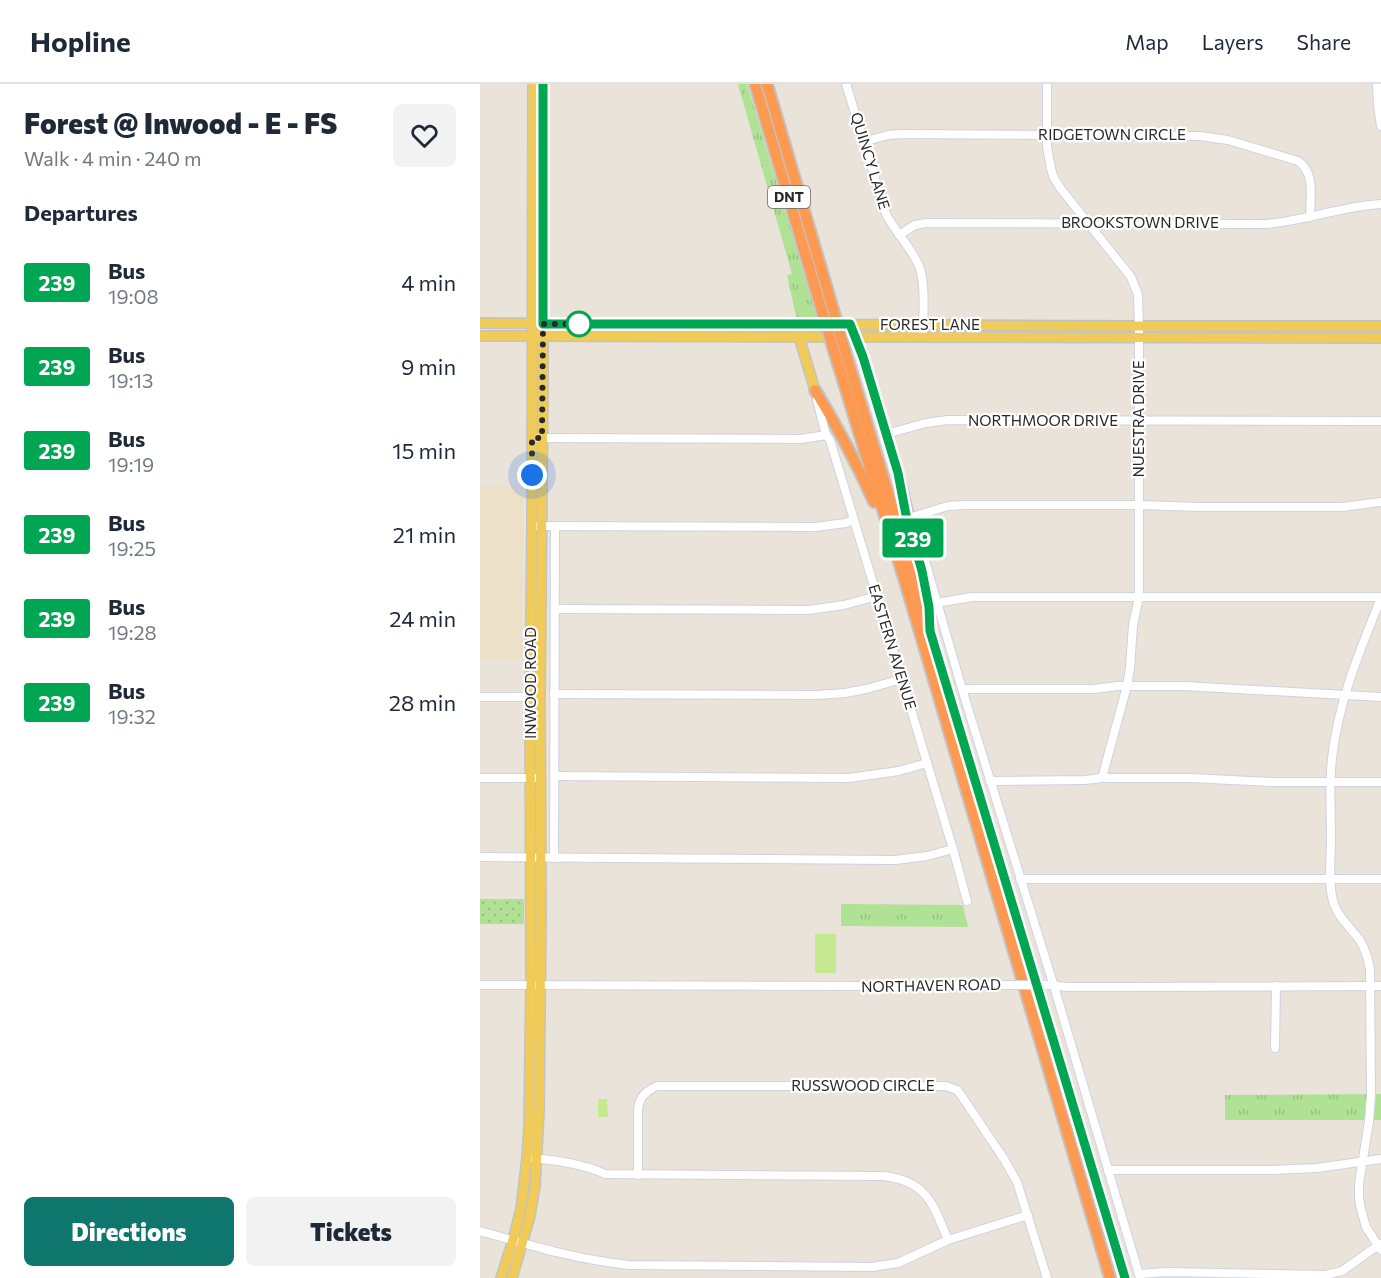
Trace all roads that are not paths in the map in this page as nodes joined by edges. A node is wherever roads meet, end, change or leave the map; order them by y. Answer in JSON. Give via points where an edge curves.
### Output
{"nodes":[{"id":1,"x":755,"y":84,"type":"edge"},
{"id":2,"x":767,"y":84,"type":"edge"},
{"id":3,"x":846,"y":84,"type":"edge"},
{"id":4,"x":1047,"y":84,"type":"edge"},
{"id":5,"x":1377,"y":84,"type":"edge"},
{"id":6,"x":533,"y":85,"type":"edge"},
{"id":7,"x":543,"y":85,"type":"edge"},
{"id":8,"x":1381,"y":126,"type":"edge"},
{"id":9,"x":1047,"y":135,"type":"junction"},
{"id":10,"x":863,"y":142,"type":"junction"},
{"id":11,"x":532,"y":162,"type":"junction"},
{"id":12,"x":543,"y":162,"type":"junction"},
{"id":13,"x":1381,"y":204,"type":"edge"},
{"id":14,"x":1310,"y":217,"type":"junction"},
{"id":15,"x":1088,"y":223,"type":"junction"},
{"id":16,"x":899,"y":235,"type":"junction"},
{"id":17,"x":532,"y":254,"type":"junction"},
{"id":18,"x":543,"y":254,"type":"junction"},
{"id":19,"x":828,"y":310,"type":"junction"},
{"id":20,"x":480,"y":323,"type":"edge"},
{"id":21,"x":532,"y":324,"type":"junction"},
{"id":22,"x":543,"y":324,"type":"junction"},
{"id":23,"x":631,"y":324,"type":"junction"},
{"id":24,"x":659,"y":324,"type":"junction"},
{"id":25,"x":799,"y":324,"type":"junction"},
{"id":26,"x":850,"y":324,"type":"junction"},
{"id":27,"x":923,"y":324,"type":"junction"},
{"id":28,"x":998,"y":325,"type":"junction"},
{"id":29,"x":1067,"y":325,"type":"junction"},
{"id":30,"x":1281,"y":325,"type":"junction"},
{"id":31,"x":1139,"y":326,"type":"junction"},
{"id":32,"x":1381,"y":326,"type":"edge"},
{"id":33,"x":480,"y":336,"type":"edge"},
{"id":34,"x":532,"y":336,"type":"junction"},
{"id":35,"x":543,"y":336,"type":"junction"},
{"id":36,"x":598,"y":336,"type":"junction"},
{"id":37,"x":659,"y":336,"type":"junction"},
{"id":38,"x":799,"y":337,"type":"junction"},
{"id":39,"x":856,"y":337,"type":"junction"},
{"id":40,"x":879,"y":337,"type":"junction"},
{"id":41,"x":923,"y":337,"type":"junction"},
{"id":42,"x":998,"y":337,"type":"junction"},
{"id":43,"x":1067,"y":337,"type":"junction"},
{"id":44,"x":1139,"y":338,"type":"junction"},
{"id":45,"x":1282,"y":338,"type":"junction"},
{"id":46,"x":1381,"y":338,"type":"edge"},
{"id":47,"x":840,"y":351,"type":"junction"},
{"id":48,"x":863,"y":357,"type":"junction"},
{"id":49,"x":815,"y":390,"type":"junction"},
{"id":50,"x":1381,"y":421,"type":"edge"},
{"id":51,"x":1138,"y":422,"type":"junction"},
{"id":52,"x":886,"y":434,"type":"junction"},
{"id":53,"x":826,"y":435,"type":"junction"},
{"id":54,"x":537,"y":438,"type":"junction"},
{"id":55,"x":898,"y":473,"type":"junction"},
{"id":56,"x":1381,"y":502,"type":"edge"},
{"id":57,"x":1140,"y":505,"type":"junction"},
{"id":58,"x":912,"y":517,"type":"junction"},
{"id":59,"x":853,"y":519,"type":"junction"},
{"id":60,"x":537,"y":526,"type":"junction"},
{"id":61,"x":555,"y":527,"type":"junction"},
{"id":62,"x":891,"y":538,"type":"junction"},
{"id":63,"x":877,"y":596,"type":"junction"},
{"id":64,"x":1139,"y":597,"type":"junction"},
{"id":65,"x":1381,"y":597,"type":"edge"},
{"id":66,"x":936,"y":603,"type":"junction"},
{"id":67,"x":555,"y":609,"type":"junction"},
{"id":68,"x":930,"y":631,"type":"junction"},
{"id":69,"x":902,"y":679,"type":"junction"},
{"id":70,"x":1127,"y":686,"type":"junction"},
{"id":71,"x":962,"y":689,"type":"junction"},
{"id":72,"x":554,"y":694,"type":"junction"},
{"id":73,"x":1344,"y":696,"type":"junction"},
{"id":74,"x":480,"y":697,"type":"edge"},
{"id":75,"x":535,"y":697,"type":"junction"},
{"id":76,"x":1381,"y":697,"type":"edge"},
{"id":77,"x":927,"y":763,"type":"junction"},
{"id":78,"x":554,"y":776,"type":"junction"},
{"id":79,"x":480,"y":777,"type":"edge"},
{"id":80,"x":535,"y":778,"type":"junction"},
{"id":81,"x":1102,"y":778,"type":"junction"},
{"id":82,"x":990,"y":781,"type":"junction"},
{"id":83,"x":1330,"y":782,"type":"junction"},
{"id":84,"x":1381,"y":782,"type":"edge"},
{"id":85,"x":953,"y":849,"type":"junction"},
{"id":86,"x":480,"y":857,"type":"edge"},
{"id":87,"x":535,"y":858,"type":"junction"},
{"id":88,"x":554,"y":858,"type":"junction"},
{"id":89,"x":1020,"y":879,"type":"junction"},
{"id":90,"x":1331,"y":879,"type":"junction"},
{"id":91,"x":1381,"y":879,"type":"edge"},
{"id":92,"x":967,"y":901,"type":"dead end"},
{"id":93,"x":480,"y":985,"type":"edge"},
{"id":94,"x":1049,"y":985,"type":"junction"},
{"id":95,"x":535,"y":986,"type":"junction"},
{"id":96,"x":1276,"y":986,"type":"junction"},
{"id":97,"x":1370,"y":986,"type":"junction"},
{"id":98,"x":1381,"y":986,"type":"edge"},
{"id":99,"x":1275,"y":1048,"type":"dead end"},
{"id":100,"x":532,"y":1158,"type":"junction"},
{"id":101,"x":1381,"y":1159,"type":"edge"},
{"id":102,"x":1362,"y":1162,"type":"junction"},
{"id":103,"x":1108,"y":1170,"type":"junction"},
{"id":104,"x":638,"y":1175,"type":"junction"},
{"id":105,"x":1028,"y":1215,"type":"junction"},
{"id":106,"x":480,"y":1231,"type":"edge"},
{"id":107,"x":513,"y":1240,"type":"junction"},
{"id":108,"x":948,"y":1240,"type":"junction"},
{"id":109,"x":523,"y":1243,"type":"junction"},
{"id":110,"x":1380,"y":1246,"type":"edge"},
{"id":111,"x":1139,"y":1276,"type":"edge"},
{"id":112,"x":501,"y":1278,"type":"edge"},
{"id":113,"x":512,"y":1278,"type":"edge"},
{"id":114,"x":1047,"y":1278,"type":"edge"},
{"id":115,"x":1110,"y":1278,"type":"edge"},
{"id":116,"x":1125,"y":1278,"type":"edge"}],
"edges":[{"from":1,"to":19,"type":"highway","number":"DNT"},
{"from":2,"to":19,"type":"highway","number":"DNT"},
{"from":3,"to":10,"type":"street","name":"QUINCY LANE"},
{"from":4,"to":9,"type":"street","name":"NUESTRA DRIVE"},
{"from":5,"to":8,"type":"street"},
{"from":6,"to":7,"type":"main road"},
{"from":6,"to":11,"type":"main road","name":"INWOOD ROAD"},
{"from":7,"to":12,"type":"main road","name":"INWOOD ROAD"},
{"from":9,"to":10,"type":"street","name":"RIDGETOWN CIRCLE","via":[[903,134]]},
{"from":9,"to":14,"type":"street","name":"RIDGETOWN CIRCLE","via":[[1209,137],[1298,161],[1310,177]]},
{"from":9,"to":15,"type":"street","name":"NUESTRA DRIVE","via":[[1054,178]]},
{"from":10,"to":16,"type":"street","name":"QUINCY LANE","via":[[886,214]]},
{"from":11,"to":12,"type":"main road"},
{"from":11,"to":17,"type":"main road","name":"INWOOD ROAD"},
{"from":12,"to":18,"type":"main road","name":"INWOOD ROAD"},
{"from":13,"to":14,"type":"street","name":"BROOKSTOWN DRIVE"},
{"from":14,"to":15,"type":"street","name":"BROOKSTOWN DRIVE","via":[[1266,224]]},
{"from":15,"to":16,"type":"street","name":"BROOKSTOWN DRIVE","via":[[926,223]]},
{"from":15,"to":31,"type":"street","name":"NUESTRA DRIVE","via":[[1131,277]]},
{"from":16,"to":27,"type":"street","name":"QUINCY LANE","via":[[920,267]]},
{"from":17,"to":18,"type":"main road"},
{"from":17,"to":21,"type":"main road","name":"INWOOD ROAD"},
{"from":18,"to":22,"type":"main road","name":"INWOOD ROAD"},
{"from":19,"to":47,"type":"highway","number":"DNT","bridge":true},
{"from":20,"to":21,"type":"main road","name":"FOREST LANE"},
{"from":21,"to":22,"type":"main road","name":"FOREST LANE"},
{"from":21,"to":34,"type":"main road","name":"INWOOD ROAD"},
{"from":22,"to":23,"type":"main road","name":"FOREST LANE"},
{"from":22,"to":35,"type":"main road","name":"INWOOD ROAD"},
{"from":23,"to":24,"type":"main road","name":"FOREST LANE"},
{"from":23,"to":36,"type":"main road"},
{"from":24,"to":25,"type":"main road","name":"FOREST LANE"},
{"from":24,"to":37,"type":"main road"},
{"from":25,"to":26,"type":"main road","name":"FOREST LANE"},
{"from":25,"to":38,"type":"main road","name":"EASTERN AVENUE"},
{"from":26,"to":27,"type":"main road","name":"FOREST LANE"},
{"from":26,"to":39,"type":"main road"},
{"from":27,"to":28,"type":"main road","name":"FOREST LANE"},
{"from":27,"to":41,"type":"street","name":"QUINCY LANE"},
{"from":28,"to":29,"type":"main road","name":"FOREST LANE"},
{"from":28,"to":42,"type":"main road"},
{"from":29,"to":31,"type":"main road","name":"FOREST LANE"},
{"from":29,"to":43,"type":"main road"},
{"from":30,"to":31,"type":"main road","name":"FOREST LANE"},
{"from":30,"to":32,"type":"main road","name":"FOREST LANE"},
{"from":30,"to":45,"type":"main road"},
{"from":31,"to":44,"type":"street","name":"NUESTRA DRIVE"},
{"from":33,"to":34,"type":"main road","name":"FOREST LANE"},
{"from":34,"to":35,"type":"main road","name":"FOREST LANE"},
{"from":34,"to":54,"type":"main road","name":"INWOOD ROAD"},
{"from":35,"to":36,"type":"main road","name":"FOREST LANE"},
{"from":35,"to":54,"type":"main road","name":"INWOOD ROAD"},
{"from":36,"to":37,"type":"main road","name":"FOREST LANE"},
{"from":37,"to":38,"type":"main road","name":"FOREST LANE"},
{"from":38,"to":39,"type":"main road","name":"FOREST LANE"},
{"from":38,"to":49,"type":"main road","name":"EASTERN AVENUE"},
{"from":39,"to":40,"type":"main road","name":"FOREST LANE"},
{"from":39,"to":48,"type":"main road"},
{"from":40,"to":41,"type":"main road","name":"FOREST LANE"},
{"from":40,"to":48,"type":"main road","via":[[867,343]]},
{"from":41,"to":42,"type":"main road","name":"FOREST LANE"},
{"from":42,"to":43,"type":"main road","name":"FOREST LANE"},
{"from":43,"to":44,"type":"main road","name":"FOREST LANE"},
{"from":44,"to":45,"type":"main road","name":"FOREST LANE"},
{"from":44,"to":51,"type":"street","name":"NUESTRA DRIVE"},
{"from":45,"to":46,"type":"main road","name":"FOREST LANE"},
{"from":47,"to":62,"type":"highway","number":"DNT"},
{"from":47,"to":68,"type":"highway","number":"DNT"},
{"from":48,"to":52,"type":"main road"},
{"from":49,"to":53,"type":"street","name":"EASTERN AVENUE"},
{"from":49,"to":62,"type":"highway"},
{"from":50,"to":51,"type":"street","name":"NORTHMOOR DRIVE"},
{"from":51,"to":52,"type":"street","name":"NORTHMOOR DRIVE","via":[[948,420]]},
{"from":51,"to":57,"type":"street","name":"NUESTRA DRIVE"},
{"from":52,"to":55,"type":"main road"},
{"from":53,"to":54,"type":"street","via":[[801,439]]},
{"from":53,"to":59,"type":"street","name":"EASTERN AVENUE"},
{"from":54,"to":60,"type":"main road","name":"INWOOD ROAD"},
{"from":55,"to":58,"type":"street"},
{"from":55,"to":68,"type":"highway","via":[[922,571]]},
{"from":56,"to":57,"type":"street","via":[[1342,507]]},
{"from":57,"to":58,"type":"street","via":[[964,505]]},
{"from":57,"to":64,"type":"street","name":"NUESTRA DRIVE"},
{"from":58,"to":66,"type":"street"},
{"from":59,"to":61,"type":"street","via":[[815,527]]},
{"from":59,"to":63,"type":"street","name":"EASTERN AVENUE"},
{"from":60,"to":61,"type":"street"},
{"from":60,"to":75,"type":"main road","name":"INWOOD ROAD"},
{"from":61,"to":67,"type":"street"},
{"from":62,"to":115,"type":"highway","number":"DNT"},
{"from":63,"to":67,"type":"street","via":[[808,610]]},
{"from":63,"to":69,"type":"street","name":"EASTERN AVENUE"},
{"from":64,"to":65,"type":"street"},
{"from":64,"to":66,"type":"street","via":[[972,597]]},
{"from":64,"to":70,"type":"street","name":"NUESTRA DRIVE"},
{"from":65,"to":73,"type":"street"},
{"from":66,"to":71,"type":"street"},
{"from":67,"to":72,"type":"street"},
{"from":68,"to":116,"type":"highway","number":"DNT"},
{"from":69,"to":72,"type":"street","via":[[845,693],[818,695]]},
{"from":69,"to":77,"type":"street","name":"EASTERN AVENUE"},
{"from":70,"to":71,"type":"street"},
{"from":70,"to":73,"type":"street","via":[[1196,686]]},
{"from":70,"to":81,"type":"street","name":"NUESTRA DRIVE"},
{"from":71,"to":82,"type":"street"},
{"from":72,"to":78,"type":"street"},
{"from":73,"to":76,"type":"street"},
{"from":73,"to":83,"type":"street","via":[[1334,738]]},
{"from":74,"to":75,"type":"street"},
{"from":75,"to":80,"type":"main road","name":"INWOOD ROAD"},
{"from":77,"to":78,"type":"street","via":[[849,777]]},
{"from":77,"to":85,"type":"street","name":"EASTERN AVENUE"},
{"from":78,"to":88,"type":"street"},
{"from":79,"to":80,"type":"street"},
{"from":80,"to":87,"type":"main road","name":"INWOOD ROAD"},
{"from":81,"to":82,"type":"street"},
{"from":81,"to":83,"type":"street"},
{"from":82,"to":89,"type":"street"},
{"from":83,"to":84,"type":"street"},
{"from":83,"to":90,"type":"street"},
{"from":85,"to":88,"type":"street","via":[[895,860]]},
{"from":85,"to":92,"type":"street","name":"EASTERN AVENUE"},
{"from":86,"to":87,"type":"street"},
{"from":87,"to":88,"type":"street"},
{"from":87,"to":95,"type":"main road","name":"INWOOD ROAD"},
{"from":89,"to":90,"type":"street"},
{"from":89,"to":94,"type":"street"},
{"from":90,"to":91,"type":"street"},
{"from":90,"to":97,"type":"street","via":[[1333,903],[1368,958]]},
{"from":93,"to":95,"type":"street","name":"NORTHAVEN ROAD"},
{"from":94,"to":95,"type":"street","name":"NORTHAVEN ROAD","bridge":true},
{"from":94,"to":96,"type":"street","name":"NORTHAVEN ROAD"},
{"from":94,"to":103,"type":"street"},
{"from":95,"to":100,"type":"main road","name":"INWOOD ROAD"},
{"from":96,"to":97,"type":"street","name":"NORTHAVEN ROAD"},
{"from":96,"to":99,"type":"street"},
{"from":97,"to":98,"type":"street","name":"NORTHAVEN ROAD"},
{"from":97,"to":102,"type":"street","via":[[1371,1096]]},
{"from":100,"to":104,"type":"street","via":[[605,1174]]},
{"from":100,"to":107,"type":"main road","name":"INWOOD ROAD"},
{"from":100,"to":109,"type":"main road","name":"INWOOD ROAD","via":[[535,1186]]},
{"from":101,"to":102,"type":"street"},
{"from":102,"to":103,"type":"street","via":[[1271,1170]]},
{"from":102,"to":110,"type":"street","via":[[1360,1205],[1366,1227]]},
{"from":103,"to":111,"type":"street"},
{"from":104,"to":105,"type":"street","name":"RUSSWOOD CIRCLE","via":[[640,1099],[657,1086],[946,1086],[961,1095],[1004,1159]]},
{"from":104,"to":108,"type":"street","via":[[896,1177],[921,1189]]},
{"from":105,"to":108,"type":"street"},
{"from":105,"to":114,"type":"street","name":"RUSSWOOD CIRCLE"},
{"from":106,"to":107,"type":"street"},
{"from":107,"to":109,"type":"street"},
{"from":107,"to":112,"type":"main road","name":"INWOOD ROAD"},
{"from":108,"to":109,"type":"street","via":[[898,1263],[872,1267],[629,1265]]},
{"from":109,"to":113,"type":"main road","name":"INWOOD ROAD"},
{"from":110,"to":111,"type":"street","via":[[1342,1271],[1326,1275],[1166,1272]]}]}
